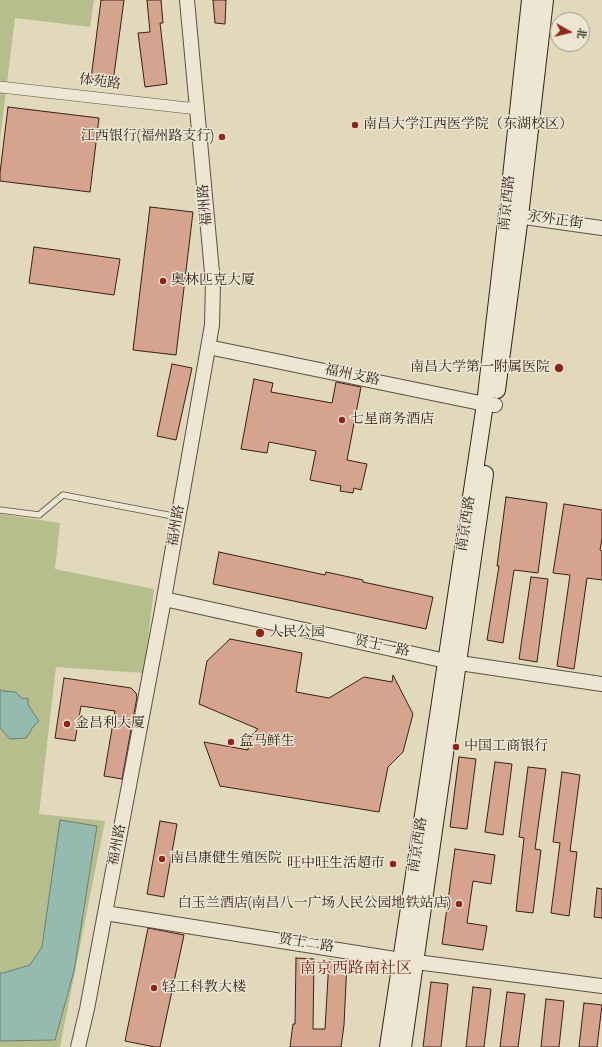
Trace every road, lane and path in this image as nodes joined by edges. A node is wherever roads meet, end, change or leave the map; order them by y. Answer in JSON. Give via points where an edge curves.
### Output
{"nodes":[{"id":1,"x":187,"y":0,"type":"edge"},
{"id":2,"x":530,"y":0,"type":"edge"},
{"id":3,"x":545,"y":0,"type":"edge"},
{"id":4,"x":0,"y":87,"type":"edge"},
{"id":5,"x":197,"y":109,"type":"junction"},
{"id":6,"x":514,"y":215,"type":"junction"},
{"id":7,"x":602,"y":228,"type":"edge"},
{"id":8,"x":208,"y":347,"type":"junction"},
{"id":9,"x":490,"y":404,"type":"junction"},
{"id":10,"x":0,"y":510,"type":"edge"},
{"id":11,"x":178,"y":517,"type":"junction"},
{"id":12,"x":164,"y":599,"type":"junction"},
{"id":13,"x":452,"y":662,"type":"junction"},
{"id":14,"x":602,"y":684,"type":"edge"},
{"id":15,"x":105,"y":913,"type":"junction"},
{"id":16,"x":408,"y":960,"type":"junction"},
{"id":17,"x":602,"y":986,"type":"edge"},
{"id":18,"x":78,"y":1047,"type":"edge"},
{"id":19,"x":388,"y":1047,"type":"edge"},
{"id":20,"x":403,"y":1047,"type":"edge"}],
"edges":[{"from":1,"to":5,"type":"street","name":"福州路"},
{"from":2,"to":6,"type":"main road","name":"南京西路"},
{"from":3,"to":6,"type":"main road","name":"南京西路"},
{"from":4,"to":5,"type":"street","name":"体苑路"},
{"from":5,"to":8,"type":"street","name":"福州路","via":[[214,283]]},
{"from":6,"to":7,"type":"street","name":"永外正街"},
{"from":6,"to":9,"type":"main road","name":"南京西路"},
{"from":8,"to":9,"type":"street","name":"福州支路"},
{"from":8,"to":11,"type":"street","name":"福州路"},
{"from":9,"to":13,"type":"main road","name":"南京西路"},
{"from":10,"to":11,"type":"lane","via":[[39,516],[63,495]]},
{"from":11,"to":12,"type":"street","name":"福州路"},
{"from":12,"to":13,"type":"street","name":"贤士一路"},
{"from":12,"to":15,"type":"street","name":"福州路"},
{"from":13,"to":14,"type":"street","name":"贤士一路"},
{"from":13,"to":16,"type":"main road","name":"南京西路"},
{"from":15,"to":16,"type":"street","name":"贤士二路"},
{"from":15,"to":18,"type":"street","name":"福州路"},
{"from":16,"to":17,"type":"street","name":"贤士二路"},
{"from":16,"to":19,"type":"main road","name":"南京西路"},
{"from":16,"to":20,"type":"main road","name":"南京西路"}]}
